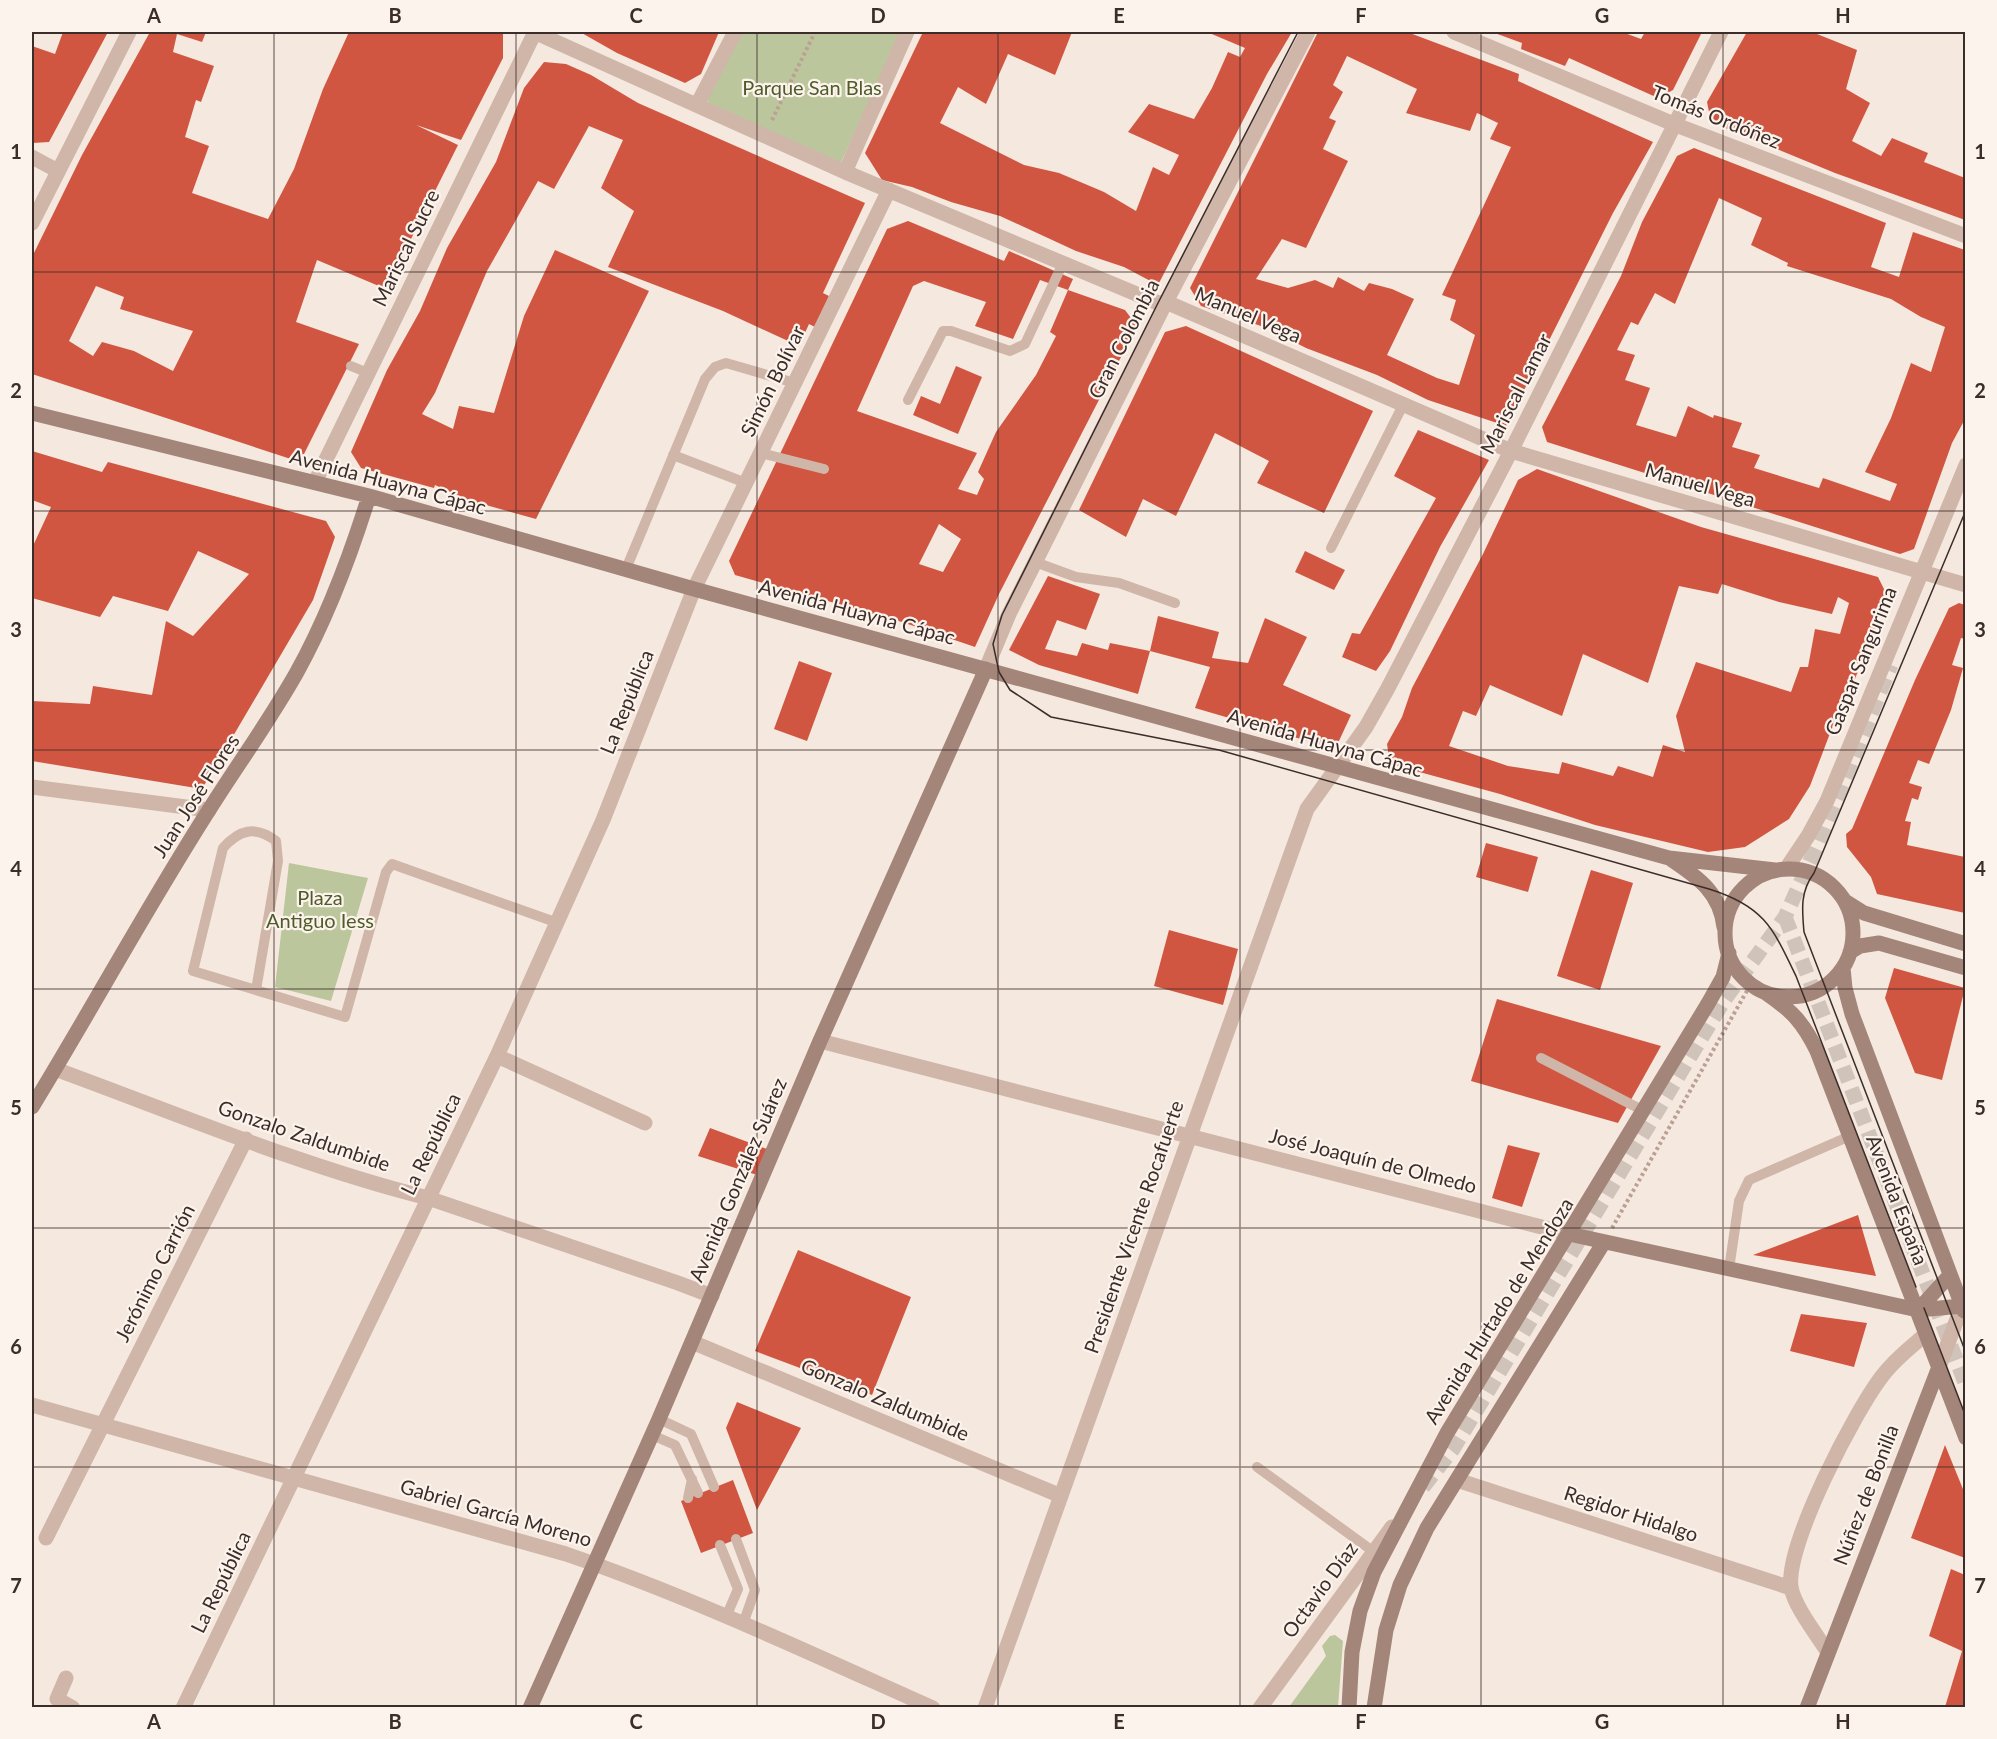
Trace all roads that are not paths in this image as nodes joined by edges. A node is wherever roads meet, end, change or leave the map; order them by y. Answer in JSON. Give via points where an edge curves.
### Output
{"nodes":[{"id":1,"x":129,"y":32,"type":"edge"},
{"id":2,"x":535,"y":32,"type":"edge"},
{"id":3,"x":735,"y":32,"type":"edge"},
{"id":4,"x":907,"y":32,"type":"edge"},
{"id":5,"x":1308,"y":32,"type":"edge"},
{"id":6,"x":1454,"y":32,"type":"edge"},
{"id":7,"x":1720,"y":32,"type":"edge"},
{"id":8,"x":697,"y":105,"type":"junction"},
{"id":9,"x":1676,"y":125,"type":"junction"},
{"id":10,"x":32,"y":157,"type":"edge"},
{"id":11,"x":58,"y":171,"type":"junction"},
{"id":12,"x":845,"y":172,"type":"junction"},
{"id":13,"x":889,"y":190,"type":"junction"},
{"id":14,"x":32,"y":223,"type":"edge"},
{"id":15,"x":1965,"y":236,"type":"edge"},
{"id":16,"x":1063,"y":263,"type":"junction"},
{"id":17,"x":1166,"y":302,"type":"junction"},
{"id":18,"x":351,"y":366,"type":"dead end"},
{"id":19,"x":368,"y":373,"type":"junction"},
{"id":20,"x":795,"y":383,"type":"junction"},
{"id":21,"x":908,"y":400,"type":"dead end"},
{"id":22,"x":1403,"y":405,"type":"junction"},
{"id":23,"x":32,"y":413,"type":"edge"},
{"id":24,"x":1511,"y":451,"type":"junction"},
{"id":25,"x":761,"y":453,"type":"junction"},
{"id":26,"x":673,"y":456,"type":"junction"},
{"id":27,"x":1965,"y":465,"type":"edge"},
{"id":28,"x":824,"y":469,"type":"dead end"},
{"id":29,"x":315,"y":482,"type":"junction"},
{"id":30,"x":746,"y":483,"type":"junction"},
{"id":31,"x":369,"y":496,"type":"junction"},
{"id":32,"x":1331,"y":548,"type":"dead end"},
{"id":33,"x":1035,"y":562,"type":"junction"},
{"id":34,"x":626,"y":569,"type":"junction"},
{"id":35,"x":1920,"y":571,"type":"junction"},
{"id":36,"x":1965,"y":585,"type":"edge"},
{"id":37,"x":694,"y":590,"type":"junction"},
{"id":38,"x":1175,"y":603,"type":"dead end"},
{"id":39,"x":986,"y":669,"type":"junction"},
{"id":40,"x":1336,"y":768,"type":"junction"},
{"id":41,"x":32,"y":787,"type":"edge"},
{"id":42,"x":209,"y":810,"type":"junction"},
{"id":43,"x":1669,"y":858,"type":"junction"},
{"id":44,"x":1781,"y":870,"type":"junction"},
{"id":45,"x":1844,"y":901,"type":"junction"},
{"id":46,"x":558,"y":923,"type":"junction"},
{"id":47,"x":1725,"y":937,"type":"junction"},
{"id":48,"x":1965,"y":944,"type":"edge"},
{"id":49,"x":1850,"y":952,"type":"junction"},
{"id":50,"x":1729,"y":953,"type":"junction"},
{"id":51,"x":1843,"y":968,"type":"junction"},
{"id":52,"x":1965,"y":968,"type":"edge"},
{"id":53,"x":256,"y":990,"type":"junction"},
{"id":54,"x":1766,"y":993,"type":"junction"},
{"id":55,"x":820,"y":1041,"type":"junction"},
{"id":56,"x":497,"y":1056,"type":"junction"},
{"id":57,"x":1541,"y":1058,"type":"dead end"},
{"id":58,"x":55,"y":1069,"type":"junction"},
{"id":59,"x":32,"y":1107,"type":"edge"},
{"id":60,"x":1644,"y":1111,"type":"junction"},
{"id":61,"x":645,"y":1123,"type":"dead end"},
{"id":62,"x":1188,"y":1136,"type":"junction"},
{"id":63,"x":1850,"y":1136,"type":"junction"},
{"id":64,"x":246,"y":1139,"type":"junction"},
{"id":65,"x":428,"y":1198,"type":"junction"},
{"id":66,"x":1569,"y":1234,"type":"junction"},
{"id":67,"x":1604,"y":1242,"type":"junction"},
{"id":68,"x":1729,"y":1269,"type":"junction"},
{"id":69,"x":1950,"y":1275,"type":"junction"},
{"id":70,"x":711,"y":1296,"type":"junction"},
{"id":71,"x":1964,"y":1306,"type":"edge"},
{"id":72,"x":1918,"y":1310,"type":"junction"},
{"id":73,"x":1926,"y":1334,"type":"junction"},
{"id":74,"x":692,"y":1342,"type":"junction"},
{"id":75,"x":1939,"y":1367,"type":"junction"},
{"id":76,"x":32,"y":1405,"type":"edge"},
{"id":77,"x":659,"y":1419,"type":"junction"},
{"id":78,"x":102,"y":1425,"type":"junction"},
{"id":79,"x":652,"y":1435,"type":"junction"},
{"id":80,"x":1965,"y":1438,"type":"edge"},
{"id":81,"x":1257,"y":1467,"type":"dead end"},
{"id":82,"x":295,"y":1477,"type":"junction"},
{"id":83,"x":1457,"y":1480,"type":"junction"},
{"id":84,"x":720,"y":1485,"type":"dead end"},
{"id":85,"x":693,"y":1496,"type":"dead end"},
{"id":86,"x":1061,"y":1497,"type":"junction"},
{"id":87,"x":1413,"y":1498,"type":"junction"},
{"id":88,"x":46,"y":1538,"type":"dead end"},
{"id":89,"x":741,"y":1541,"type":"dead end"},
{"id":90,"x":718,"y":1550,"type":"dead end"},
{"id":91,"x":1374,"y":1552,"type":"junction"},
{"id":92,"x":595,"y":1564,"type":"junction"},
{"id":93,"x":1791,"y":1588,"type":"junction"},
{"id":94,"x":726,"y":1617,"type":"junction"},
{"id":95,"x":743,"y":1624,"type":"junction"},
{"id":96,"x":1827,"y":1651,"type":"junction"},
{"id":97,"x":66,"y":1678,"type":"dead end"},
{"id":98,"x":73,"y":1707,"type":"edge"},
{"id":99,"x":183,"y":1707,"type":"edge"},
{"id":100,"x":530,"y":1707,"type":"edge"},
{"id":101,"x":933,"y":1707,"type":"edge"},
{"id":102,"x":985,"y":1707,"type":"edge"},
{"id":103,"x":1260,"y":1707,"type":"edge"},
{"id":104,"x":1349,"y":1707,"type":"edge"},
{"id":105,"x":1374,"y":1707,"type":"edge"},
{"id":106,"x":1807,"y":1707,"type":"edge"}],
"edges":[{"from":1,"to":11,"type":"street"},
{"from":2,"to":8,"type":"street","name":"Manuel Vega"},
{"from":2,"to":19,"type":"street","name":"Mariscal Sucre"},
{"from":3,"to":8,"type":"street"},
{"from":4,"to":12,"type":"street"},
{"from":5,"to":17,"type":"street","name":"Gran Colombia"},
{"from":6,"to":9,"type":"street","name":"Tomás Ordóñez"},
{"from":7,"to":9,"type":"street","name":"Mariscal Lamar"},
{"from":8,"to":12,"type":"street","name":"Manuel Vega"},
{"from":9,"to":15,"type":"street","name":"Tomás Ordóñez"},
{"from":9,"to":24,"type":"street","name":"Mariscal Lamar"},
{"from":10,"to":11,"type":"street"},
{"from":11,"to":14,"type":"street"},
{"from":12,"to":13,"type":"street","name":"Manuel Vega"},
{"from":13,"to":16,"type":"street","name":"Manuel Vega"},
{"from":13,"to":20,"type":"street","name":"Simón Bolívar"},
{"from":16,"to":17,"type":"street","name":"Manuel Vega","via":[[1158,303]]},
{"from":16,"to":21,"type":"lane","via":[[1025,344],[1010,351],[943,331]]},
{"from":17,"to":22,"type":"street","name":"Manuel Vega"},
{"from":17,"to":33,"type":"street","name":"Gran Colombia"},
{"from":18,"to":19,"type":"lane"},
{"from":19,"to":29,"type":"street","name":"Mariscal Sucre"},
{"from":20,"to":25,"type":"street","name":"Simón Bolívar"},
{"from":20,"to":26,"type":"lane","via":[[726,363],[715,367],[705,379]]},
{"from":22,"to":24,"type":"street","name":"Manuel Vega"},
{"from":22,"to":32,"type":"lane"},
{"from":23,"to":29,"type":"main road","name":"Avenida Huayna Cápac"},
{"from":24,"to":35,"type":"street","name":"Manuel Vega"},
{"from":24,"to":40,"type":"street","name":"Mariscal Lamar","via":[[1372,717]]},
{"from":25,"to":28,"type":"lane"},
{"from":25,"to":30,"type":"street","name":"Simón Bolívar"},
{"from":26,"to":30,"type":"lane"},
{"from":26,"to":34,"type":"lane"},
{"from":27,"to":35,"type":"street","name":"Gaspar Sangurima"},
{"from":29,"to":31,"type":"main road","name":"Avenida Huayna Cápac"},
{"from":30,"to":37,"type":"street","name":"Simón Bolívar"},
{"from":31,"to":34,"type":"main road","name":"Avenida Huayna Cápac"},
{"from":31,"to":42,"type":"main road","name":"Juan José Flores","via":[[327,613],[297,672]]},
{"from":33,"to":38,"type":"lane","via":[[1076,577],[1119,583]]},
{"from":33,"to":39,"type":"street","name":"Gran Colombia"},
{"from":34,"to":37,"type":"main road","name":"Avenida Huayna Cápac"},
{"from":35,"to":36,"type":"street","name":"Manuel Vega"},
{"from":35,"to":44,"type":"street","name":"Gaspar Sangurima","via":[[1827,801]]},
{"from":37,"to":39,"type":"main road","name":"Avenida Huayna Cápac"},
{"from":37,"to":46,"type":"street","name":"La República"},
{"from":39,"to":40,"type":"main road","name":"Avenida Huayna Cápac"},
{"from":39,"to":55,"type":"main road","name":"Avenida González Suárez"},
{"from":40,"to":43,"type":"main road","name":"Avenida Huayna Cápac"},
{"from":40,"to":62,"type":"street","name":"Presidente Vicente Rocafuerte","via":[[1307,809]]},
{"from":41,"to":42,"type":"street"},
{"from":42,"to":58,"type":"main road","name":"Juan José Flores"},
{"from":43,"to":44,"type":"main road"},
{"from":43,"to":47,"type":"main road","via":[[1697,876],[1716,896]]},
{"from":44,"to":45,"type":"main road","via":[[1814,873],[1833,885]]},
{"from":44,"to":47,"type":"main road","via":[[1761,875],[1738,894]]},
{"from":45,"to":48,"type":"main road","via":[[1864,913]]},
{"from":45,"to":49,"type":"main road","via":[[1851,916]]},
{"from":46,"to":53,"type":"lane","via":[[392,864],[386,872],[345,1017]]},
{"from":46,"to":56,"type":"street","name":"La República"},
{"from":47,"to":50,"type":"main road"},
{"from":49,"to":51,"type":"main road"},
{"from":49,"to":52,"type":"main road","via":[[1879,943]]},
{"from":50,"to":54,"type":"main road","via":[[1741,975]]},
{"from":50,"to":60,"type":"main road","name":"Avenida Hurtado de Mendoza","via":[[1723,977]]},
{"from":51,"to":54,"type":"main road","via":[[1817,991],[1783,997]]},
{"from":51,"to":69,"type":"main road","name":"Avenida España","via":[[1852,1014]]},
{"from":53,"to":53,"type":"lane","via":[[193,971],[223,848],[234,836],[253,830],[265,832],[276,841],[278,861]]},
{"from":54,"to":63,"type":"main road","name":"Avenida España","via":[[1793,1012],[1806,1028]]},
{"from":55,"to":62,"type":"street","name":"José Joaquín de Olmedo"},
{"from":55,"to":70,"type":"main road","name":"Avenida González Suárez"},
{"from":56,"to":61,"type":"street"},
{"from":56,"to":65,"type":"street","name":"La República"},
{"from":57,"to":60,"type":"lane"},
{"from":58,"to":59,"type":"main road","name":"Juan José Flores"},
{"from":58,"to":64,"type":"street","name":"Gonzalo Zaldumbide"},
{"from":60,"to":66,"type":"main road","name":"Avenida Hurtado de Mendoza"},
{"from":62,"to":66,"type":"street","name":"José Joaquín de Olmedo"},
{"from":62,"to":86,"type":"street","name":"Presidente Vicente Rocafuerte"},
{"from":63,"to":68,"type":"lane","via":[[1749,1180],[1739,1201]]},
{"from":63,"to":72,"type":"main road","name":"Avenida España"},
{"from":64,"to":65,"type":"street","name":"Gonzalo Zaldumbide"},
{"from":64,"to":78,"type":"street","name":"Jerónimo Carrión"},
{"from":65,"to":70,"type":"street","name":"Gonzalo Zaldumbide"},
{"from":65,"to":82,"type":"street","name":"La República"},
{"from":66,"to":67,"type":"main road","name":"José Joaquín de Olmedo"},
{"from":66,"to":87,"type":"main road","name":"Avenida Hurtado de Mendoza","via":[[1447,1433]]},
{"from":67,"to":68,"type":"main road","name":"José Joaquín de Olmedo"},
{"from":67,"to":83,"type":"main road"},
{"from":68,"to":72,"type":"main road","name":"José Joaquín de Olmedo"},
{"from":69,"to":71,"type":"main road","name":"Avenida España"},
{"from":69,"to":72,"type":"main road"},
{"from":70,"to":74,"type":"main road","name":"Avenida González Suárez"},
{"from":71,"to":72,"type":"main road","name":"José Joaquín de Olmedo"},
{"from":71,"to":75,"type":"street","name":"Núñez de Bonilla"},
{"from":72,"to":73,"type":"main road","name":"Avenida España"},
{"from":73,"to":75,"type":"main road","name":"Avenida España"},
{"from":73,"to":93,"type":"street","via":[[1882,1376],[1840,1445],[1805,1528],[1793,1565]]},
{"from":74,"to":77,"type":"main road","name":"Avenida González Suárez"},
{"from":74,"to":86,"type":"street","name":"Gonzalo Zaldumbide"},
{"from":75,"to":80,"type":"main road","name":"Avenida España"},
{"from":75,"to":96,"type":"main road","name":"Núñez de Bonilla"},
{"from":76,"to":78,"type":"street","name":"Gabriel García Moreno"},
{"from":77,"to":79,"type":"main road","name":"Avenida González Suárez"},
{"from":77,"to":84,"type":"lane","via":[[691,1434],[709,1474]]},
{"from":78,"to":82,"type":"street","name":"Gabriel García Moreno"},
{"from":78,"to":88,"type":"street","name":"Jerónimo Carrión"},
{"from":79,"to":85,"type":"lane","via":[[675,1444],[692,1479]]},
{"from":79,"to":92,"type":"main road","name":"Avenida González Suárez"},
{"from":81,"to":91,"type":"lane"},
{"from":82,"to":92,"type":"street","name":"Gabriel García Moreno"},
{"from":82,"to":99,"type":"street","name":"La República"},
{"from":83,"to":93,"type":"street","name":"Regidor Hidalgo"},
{"from":83,"to":105,"type":"main road","via":[[1427,1528],[1400,1585],[1386,1630]]},
{"from":86,"to":102,"type":"street","name":"Presidente Vicente Rocafuerte"},
{"from":87,"to":91,"type":"street","name":"Octavio Díaz"},
{"from":87,"to":104,"type":"main road","name":"Avenida Hurtado de Mendoza","via":[[1374,1572],[1360,1611],[1352,1652]]},
{"from":89,"to":95,"type":"lane","via":[[755,1590]]},
{"from":90,"to":94,"type":"lane","via":[[738,1589]]},
{"from":91,"to":103,"type":"street","name":"Octavio Díaz"},
{"from":92,"to":94,"type":"street","name":"Gabriel García Moreno"},
{"from":92,"to":100,"type":"main road","name":"Avenida González Suárez"},
{"from":93,"to":96,"type":"street"},
{"from":94,"to":95,"type":"street","name":"Gabriel García Moreno"},
{"from":95,"to":101,"type":"street","name":"Gabriel García Moreno"},
{"from":96,"to":106,"type":"main road","name":"Núñez de Bonilla"},
{"from":97,"to":98,"type":"street","via":[[57,1699]]}]}
